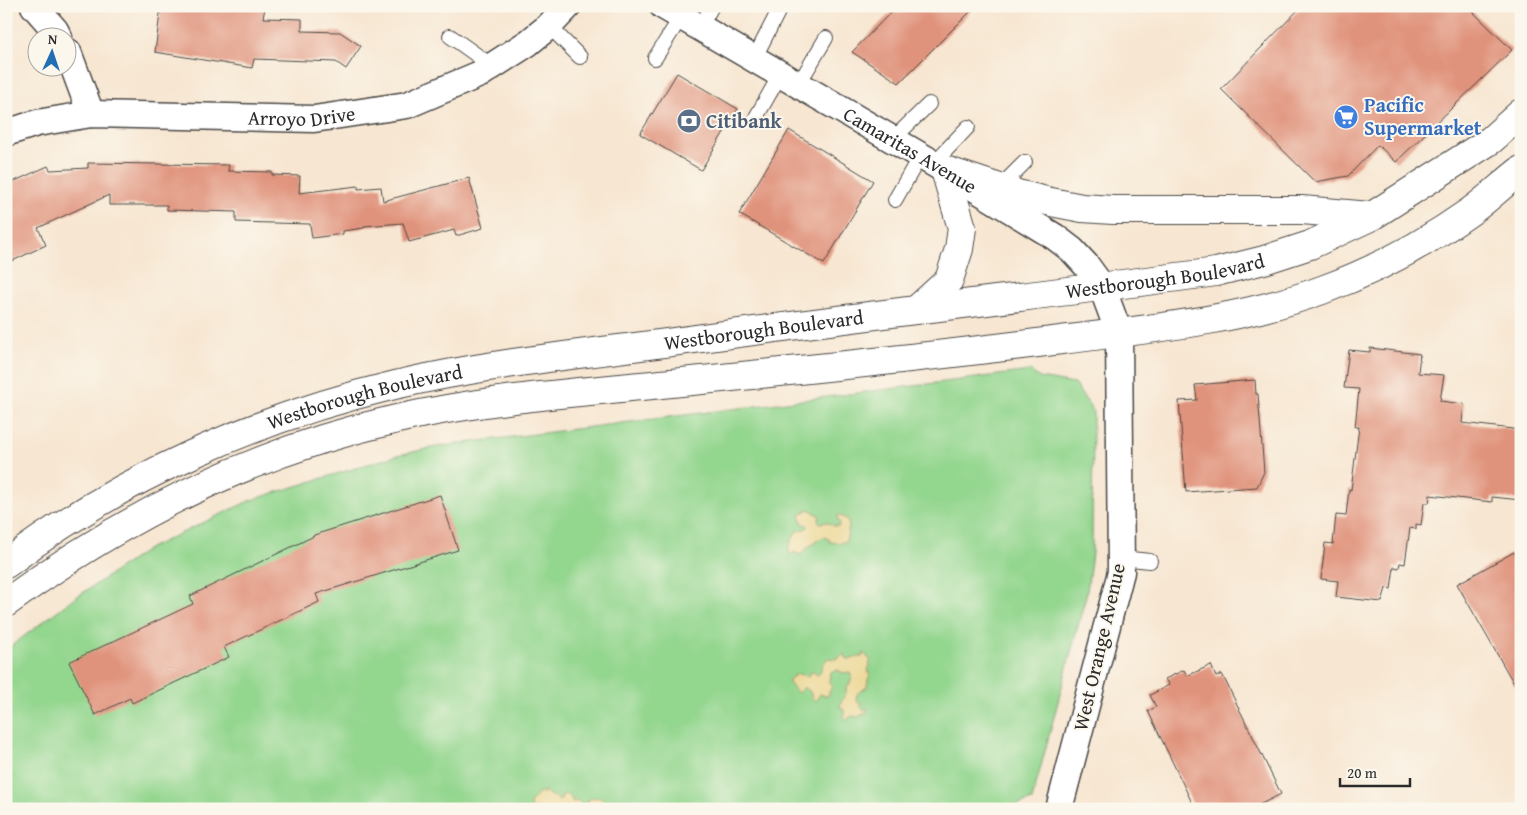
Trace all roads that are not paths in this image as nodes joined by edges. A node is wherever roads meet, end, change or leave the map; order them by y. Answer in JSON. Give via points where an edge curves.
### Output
{"nodes":[{"id":1,"x":34,"y":6,"type":"edge"},
{"id":2,"x":568,"y":6,"type":"edge"},
{"id":3,"x":780,"y":8,"type":"dead end"},
{"id":4,"x":689,"y":14,"type":"edge"},
{"id":5,"x":549,"y":26,"type":"junction"},
{"id":6,"x":51,"y":28,"type":"edge"},
{"id":7,"x":450,"y":36,"type":"dead end"},
{"id":8,"x":826,"y":38,"type":"dead end"},
{"id":9,"x":580,"y":57,"type":"dead end"},
{"id":10,"x":656,"y":58,"type":"dead end"},
{"id":11,"x":754,"y":59,"type":"junction"},
{"id":12,"x":492,"y":66,"type":"junction"},
{"id":13,"x":78,"y":78,"type":"edge"},
{"id":14,"x":789,"y":80,"type":"junction"},
{"id":15,"x":929,"y":104,"type":"dead end"},
{"id":16,"x":1521,"y":113,"type":"edge"},
{"id":17,"x":91,"y":114,"type":"junction"},
{"id":18,"x":755,"y":119,"type":"dead end"},
{"id":19,"x":968,"y":128,"type":"dead end"},
{"id":20,"x":6,"y":133,"type":"edge"},
{"id":21,"x":892,"y":140,"type":"junction"},
{"id":22,"x":1025,"y":162,"type":"dead end"},
{"id":23,"x":932,"y":163,"type":"junction"},
{"id":24,"x":1521,"y":170,"type":"edge"},
{"id":25,"x":999,"y":188,"type":"junction"},
{"id":26,"x":895,"y":200,"type":"dead end"},
{"id":27,"x":1372,"y":216,"type":"junction"},
{"id":28,"x":1102,"y":287,"type":"junction"},
{"id":29,"x":916,"y":310,"type":"junction"},
{"id":30,"x":1119,"y":333,"type":"junction"},
{"id":31,"x":1121,"y":558,"type":"junction"},
{"id":32,"x":1150,"y":560,"type":"dead end"},
{"id":33,"x":6,"y":564,"type":"edge"},
{"id":34,"x":6,"y":603,"type":"edge"},
{"id":35,"x":1059,"y":809,"type":"edge"}],
"edges":[{"from":1,"to":6,"type":"street"},
{"from":2,"to":5,"type":"street","name":"Arroyo Drive"},
{"from":3,"to":11,"type":"lane"},
{"from":4,"to":10,"type":"lane"},
{"from":4,"to":11,"type":"street","name":"Camaritas Avenue"},
{"from":5,"to":9,"type":"lane"},
{"from":5,"to":12,"type":"street","name":"Arroyo Drive"},
{"from":7,"to":12,"type":"lane"},
{"from":8,"to":14,"type":"lane"},
{"from":11,"to":14,"type":"street","name":"Camaritas Avenue"},
{"from":12,"to":17,"type":"street","name":"Arroyo Drive","via":[[408,105],[314,119]]},
{"from":13,"to":17,"type":"street"},
{"from":14,"to":18,"type":"lane"},
{"from":14,"to":21,"type":"street","name":"Camaritas Avenue"},
{"from":15,"to":21,"type":"lane"},
{"from":16,"to":27,"type":"main road","name":"Westborough Boulevard","via":[[1491,140]]},
{"from":17,"to":20,"type":"street","name":"Arroyo Drive","via":[[37,123]]},
{"from":19,"to":23,"type":"lane"},
{"from":21,"to":23,"type":"street","name":"Camaritas Avenue"},
{"from":22,"to":25,"type":"lane"},
{"from":23,"to":25,"type":"main road"},
{"from":23,"to":26,"type":"lane"},
{"from":23,"to":28,"type":"street","name":"Camaritas Avenue","via":[[1055,237],[1072,250]]},
{"from":23,"to":29,"type":"main road","via":[[962,228],[949,280]]},
{"from":24,"to":30,"type":"main road","name":"Westborough Boulevard","via":[[1472,210],[1410,249],[1325,289],[1276,306],[1227,317]]},
{"from":25,"to":27,"type":"main road","via":[[1082,208],[1302,210]]},
{"from":27,"to":28,"type":"main road","name":"Westborough Boulevard","via":[[1310,245],[1264,260],[1216,272]]},
{"from":28,"to":29,"type":"main road","name":"Westborough Boulevard"},
{"from":28,"to":30,"type":"street","name":"Camaritas Avenue"},
{"from":29,"to":33,"type":"main road","name":"Westborough Boulevard","via":[[492,367],[341,399],[232,436],[180,460],[72,519]]},
{"from":30,"to":31,"type":"street","name":"West Orange Avenue"},
{"from":30,"to":34,"type":"main road","name":"Westborough Boulevard","via":[[941,356],[514,399],[400,418],[297,447],[190,491],[91,546]]},
{"from":31,"to":32,"type":"lane"},
{"from":31,"to":35,"type":"street","name":"West Orange Avenue","via":[[1122,572]]}]}
